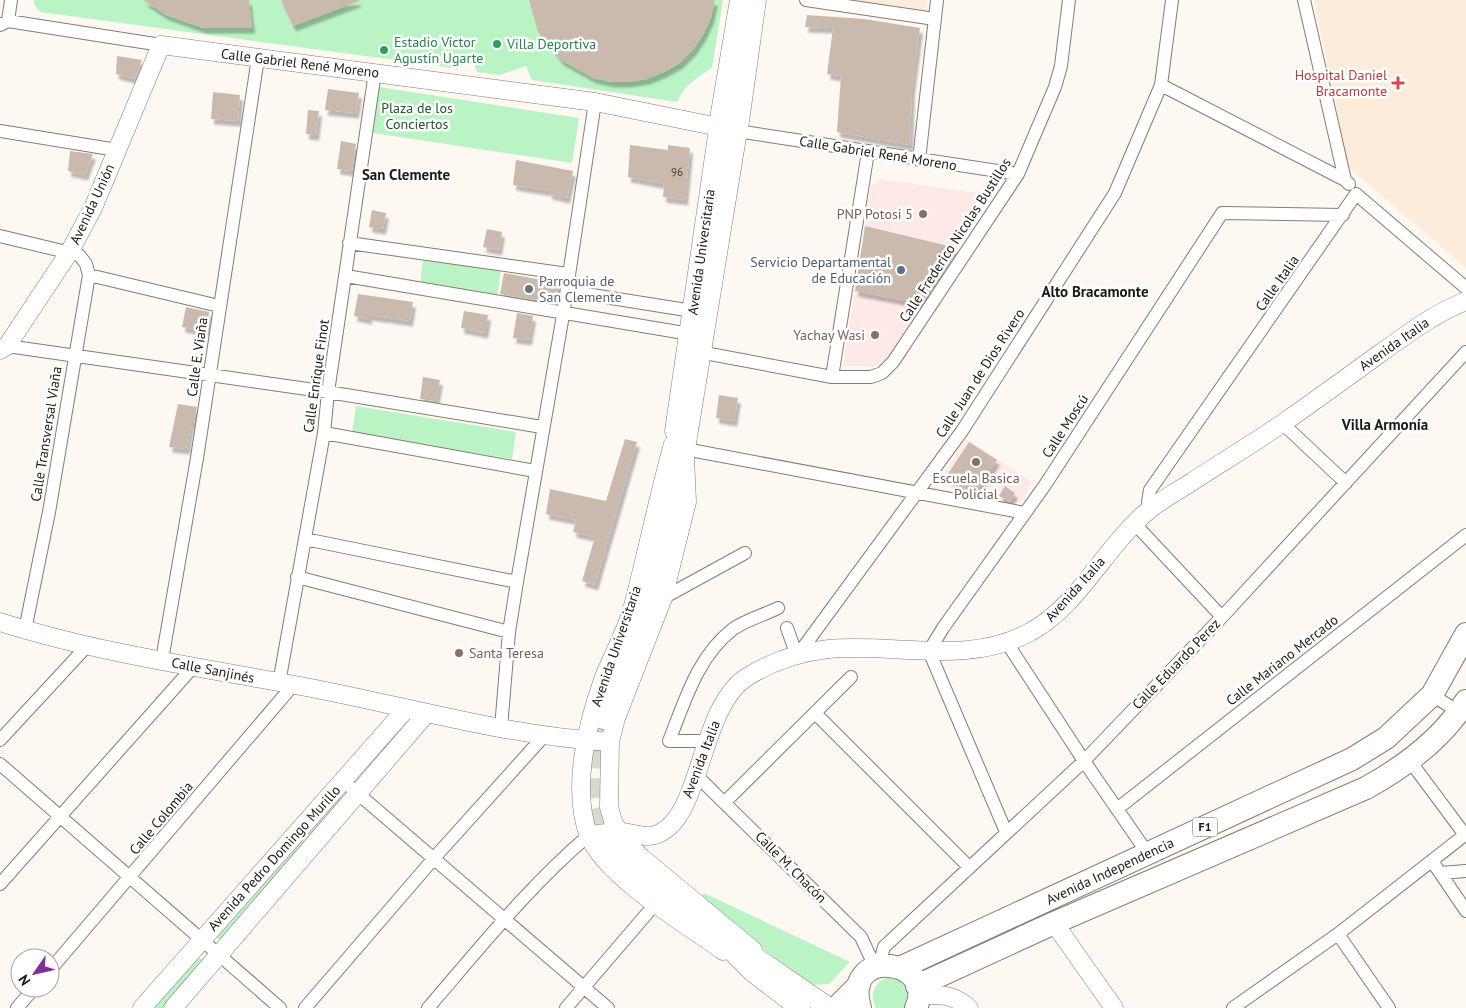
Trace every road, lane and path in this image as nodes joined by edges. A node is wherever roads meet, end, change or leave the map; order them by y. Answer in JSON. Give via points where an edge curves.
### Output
{"nodes":[{"id":1,"x":11,"y":0,"type":"edge"},
{"id":2,"x":740,"y":0,"type":"edge"},
{"id":3,"x":756,"y":0,"type":"edge"},
{"id":4,"x":806,"y":0,"type":"edge"},
{"id":5,"x":937,"y":0,"type":"edge"},
{"id":6,"x":1069,"y":0,"type":"edge"},
{"id":7,"x":1172,"y":0,"type":"edge"},
{"id":8,"x":1304,"y":0,"type":"edge"},
{"id":9,"x":935,"y":19,"type":"junction"},
{"id":10,"x":4,"y":23,"type":"edge"},
{"id":11,"x":161,"y":44,"type":"junction"},
{"id":12,"x":258,"y":58,"type":"junction"},
{"id":13,"x":375,"y":72,"type":"junction"},
{"id":14,"x":1160,"y":85,"type":"junction"},
{"id":15,"x":595,"y":102,"type":"junction"},
{"id":16,"x":728,"y":129,"type":"junction"},
{"id":17,"x":0,"y":131,"type":"edge"},
{"id":18,"x":117,"y":150,"type":"junction"},
{"id":19,"x":868,"y":152,"type":"junction"},
{"id":20,"x":919,"y":160,"type":"junction"},
{"id":21,"x":1018,"y":174,"type":"junction"},
{"id":22,"x":1345,"y":180,"type":"junction"},
{"id":23,"x":1356,"y":194,"type":"junction"},
{"id":24,"x":1343,"y":215,"type":"junction"},
{"id":25,"x":0,"y":236,"type":"edge"},
{"id":26,"x":349,"y":243,"type":"junction"},
{"id":27,"x":70,"y":251,"type":"junction"},
{"id":28,"x":568,"y":274,"type":"junction"},
{"id":29,"x":88,"y":275,"type":"junction"},
{"id":30,"x":346,"y":276,"type":"junction"},
{"id":31,"x":1466,"y":288,"type":"edge"},
{"id":32,"x":567,"y":291,"type":"junction"},
{"id":33,"x":1466,"y":301,"type":"edge"},
{"id":34,"x":219,"y":306,"type":"junction"},
{"id":35,"x":701,"y":313,"type":"junction"},
{"id":36,"x":563,"y":314,"type":"junction"},
{"id":37,"x":696,"y":343,"type":"junction"},
{"id":38,"x":4,"y":348,"type":"edge"},
{"id":39,"x":1466,"y":352,"type":"edge"},
{"id":40,"x":75,"y":355,"type":"junction"},
{"id":41,"x":210,"y":376,"type":"junction"},
{"id":42,"x":832,"y":377,"type":"junction"},
{"id":43,"x":328,"y":392,"type":"junction"},
{"id":44,"x":1282,"y":423,"type":"junction"},
{"id":45,"x":542,"y":427,"type":"junction"},
{"id":46,"x":324,"y":433,"type":"junction"},
{"id":47,"x":679,"y":446,"type":"junction"},
{"id":48,"x":535,"y":471,"type":"junction"},
{"id":49,"x":1346,"y":483,"type":"junction"},
{"id":50,"x":917,"y":492,"type":"junction"},
{"id":51,"x":1150,"y":509,"type":"junction"},
{"id":52,"x":1025,"y":513,"type":"junction"},
{"id":53,"x":1129,"y":529,"type":"junction"},
{"id":54,"x":1466,"y":536,"type":"edge"},
{"id":55,"x":305,"y":539,"type":"junction"},
{"id":56,"x":745,"y":553,"type":"dead end"},
{"id":57,"x":297,"y":577,"type":"junction"},
{"id":58,"x":517,"y":582,"type":"junction"},
{"id":59,"x":663,"y":598,"type":"junction"},
{"id":60,"x":778,"y":608,"type":"dead end"},
{"id":61,"x":1222,"y":617,"type":"junction"},
{"id":62,"x":0,"y":622,"type":"edge"},
{"id":63,"x":787,"y":628,"type":"dead end"},
{"id":64,"x":25,"y":630,"type":"junction"},
{"id":65,"x":509,"y":632,"type":"junction"},
{"id":66,"x":1466,"y":634,"type":"edge"},
{"id":67,"x":1007,"y":643,"type":"junction"},
{"id":68,"x":88,"y":645,"type":"junction"},
{"id":69,"x":929,"y":651,"type":"junction"},
{"id":70,"x":797,"y":656,"type":"junction"},
{"id":71,"x":162,"y":660,"type":"junction"},
{"id":72,"x":194,"y":666,"type":"junction"},
{"id":73,"x":851,"y":677,"type":"dead end"},
{"id":74,"x":286,"y":684,"type":"junction"},
{"id":75,"x":1432,"y":694,"type":"junction"},
{"id":76,"x":1462,"y":707,"type":"edge"},
{"id":77,"x":406,"y":709,"type":"junction"},
{"id":78,"x":427,"y":713,"type":"junction"},
{"id":79,"x":815,"y":713,"type":"junction"},
{"id":80,"x":603,"y":719,"type":"tunnel mouth"},
{"id":81,"x":501,"y":728,"type":"junction"},
{"id":82,"x":543,"y":737,"type":"junction"},
{"id":83,"x":0,"y":740,"type":"edge"},
{"id":84,"x":586,"y":741,"type":"junction"},
{"id":85,"x":705,"y":741,"type":"junction"},
{"id":86,"x":610,"y":742,"type":"junction"},
{"id":87,"x":1410,"y":761,"type":"junction"},
{"id":88,"x":1084,"y":762,"type":"junction"},
{"id":89,"x":0,"y":764,"type":"edge"},
{"id":90,"x":697,"y":776,"type":"junction"},
{"id":91,"x":342,"y":780,"type":"junction"},
{"id":92,"x":358,"y":793,"type":"junction"},
{"id":93,"x":726,"y":801,"type":"junction"},
{"id":94,"x":1117,"y":809,"type":"junction"},
{"id":95,"x":60,"y":816,"type":"junction"},
{"id":96,"x":1006,"y":832,"type":"junction"},
{"id":97,"x":589,"y":835,"type":"junction"},
{"id":98,"x":1465,"y":835,"type":"edge"},
{"id":99,"x":653,"y":836,"type":"junction"},
{"id":100,"x":614,"y":838,"type":"junction"},
{"id":101,"x":1148,"y":854,"type":"junction"},
{"id":102,"x":435,"y":858,"type":"junction"},
{"id":103,"x":642,"y":858,"type":"junction"},
{"id":104,"x":1432,"y":861,"type":"junction"},
{"id":105,"x":969,"y":867,"type":"junction"},
{"id":106,"x":1466,"y":871,"type":"edge"},
{"id":107,"x":1440,"y":873,"type":"junction"},
{"id":108,"x":130,"y":878,"type":"junction"},
{"id":109,"x":0,"y":884,"type":"edge"},
{"id":110,"x":656,"y":903,"type":"junction"},
{"id":111,"x":1466,"y":911,"type":"edge"},
{"id":112,"x":506,"y":919,"type":"junction"},
{"id":113,"x":1054,"y":923,"type":"junction"},
{"id":114,"x":707,"y":926,"type":"junction"},
{"id":115,"x":1338,"y":934,"type":"junction"},
{"id":116,"x":201,"y":940,"type":"junction"},
{"id":117,"x":219,"y":955,"type":"junction"},
{"id":118,"x":60,"y":958,"type":"edge"},
{"id":119,"x":877,"y":966,"type":"junction"},
{"id":120,"x":902,"y":968,"type":"junction"},
{"id":121,"x":753,"y":972,"type":"junction"},
{"id":122,"x":780,"y":972,"type":"junction"},
{"id":123,"x":860,"y":984,"type":"junction"},
{"id":124,"x":585,"y":988,"type":"junction"},
{"id":125,"x":917,"y":996,"type":"edge"},
{"id":126,"x":26,"y":998,"type":"edge"},
{"id":127,"x":1241,"y":1006,"type":"edge"},
{"id":128,"x":17,"y":1008,"type":"edge"},
{"id":129,"x":142,"y":1008,"type":"edge"},
{"id":130,"x":172,"y":1008,"type":"edge"},
{"id":131,"x":280,"y":1008,"type":"edge"},
{"id":132,"x":305,"y":1008,"type":"edge"},
{"id":133,"x":428,"y":1008,"type":"edge"},
{"id":134,"x":566,"y":1008,"type":"edge"},
{"id":135,"x":608,"y":1008,"type":"edge"},
{"id":136,"x":800,"y":1008,"type":"edge"},
{"id":137,"x":829,"y":1008,"type":"edge"},
{"id":138,"x":836,"y":1008,"type":"edge"},
{"id":139,"x":860,"y":1008,"type":"edge"},
{"id":140,"x":969,"y":1008,"type":"edge"},
{"id":141,"x":1114,"y":1008,"type":"edge"},
{"id":142,"x":1388,"y":1008,"type":"edge"}],
"edges":[{"from":1,"to":10,"type":"street"},
{"from":2,"to":16,"type":"main road","name":"Avenida Universitaria"},
{"from":3,"to":16,"type":"main road","name":"Avenida Universitaria"},
{"from":4,"to":9,"type":"street"},
{"from":5,"to":9,"type":"street"},
{"from":6,"to":21,"type":"street","name":"Calle Frederico Nicolas Bustillos","via":[[1061,66],[1055,87]]},
{"from":7,"to":14,"type":"street","name":"Calle Juan de Dios Rivero"},
{"from":8,"to":22,"type":"street"},
{"from":9,"to":20,"type":"street"},
{"from":10,"to":11,"type":"street","name":"Calle Gabriel René Moreno"},
{"from":11,"to":12,"type":"main road","name":"Calle Gabriel René Moreno"},
{"from":11,"to":18,"type":"main road","name":"Avenida Unión"},
{"from":12,"to":13,"type":"main road","name":"Calle Gabriel René Moreno"},
{"from":12,"to":34,"type":"street","name":"Calle E. Viaña"},
{"from":13,"to":15,"type":"main road","name":"Calle Gabriel René Moreno"},
{"from":13,"to":26,"type":"street","name":"Calle Enrique Finot"},
{"from":14,"to":22,"type":"street"},
{"from":14,"to":50,"type":"street","name":"Calle Juan de Dios Rivero","via":[[1115,193],[962,430]]},
{"from":15,"to":16,"type":"main road","name":"Calle Gabriel René Moreno"},
{"from":15,"to":28,"type":"street"},
{"from":16,"to":19,"type":"street","name":"Calle Gabriel René Moreno"},
{"from":16,"to":35,"type":"main road","name":"Avenida Universitaria"},
{"from":17,"to":18,"type":"street"},
{"from":18,"to":27,"type":"main road","name":"Avenida Unión","via":[[93,208]]},
{"from":19,"to":20,"type":"street","name":"Calle Gabriel René Moreno"},
{"from":19,"to":42,"type":"street"},
{"from":20,"to":21,"type":"street","name":"Calle Gabriel René Moreno"},
{"from":21,"to":42,"type":"street","name":"Calle Frederico Nicolas Bustillos","via":[[893,362],[882,373],[871,377]]},
{"from":22,"to":23,"type":"street"},
{"from":23,"to":24,"type":"street","name":"Calle Italia"},
{"from":23,"to":31,"type":"street"},
{"from":24,"to":51,"type":"street","name":"Calle Italia","via":[[1150,490]]},
{"from":24,"to":52,"type":"street","name":"Calle Moscú","via":[[1222,213]]},
{"from":25,"to":27,"type":"street"},
{"from":26,"to":28,"type":"street"},
{"from":26,"to":30,"type":"street","name":"Calle Enrique Finot"},
{"from":27,"to":29,"type":"street","via":[[79,255],[86,264]]},
{"from":27,"to":38,"type":"main road","name":"Avenida Unión"},
{"from":28,"to":32,"type":"street"},
{"from":29,"to":34,"type":"street"},
{"from":29,"to":40,"type":"street","name":"Calle Transversal Viaña"},
{"from":30,"to":36,"type":"street"},
{"from":30,"to":43,"type":"street","name":"Calle Enrique Finot"},
{"from":32,"to":35,"type":"street"},
{"from":32,"to":36,"type":"street"},
{"from":33,"to":44,"type":"main road","name":"Avenida Italia","via":[[1426,320]]},
{"from":34,"to":41,"type":"street","name":"Calle E. Viaña"},
{"from":35,"to":37,"type":"main road","name":"Avenida Universitaria"},
{"from":36,"to":37,"type":"street"},
{"from":36,"to":45,"type":"street"},
{"from":37,"to":42,"type":"street"},
{"from":37,"to":47,"type":"main road","name":"Avenida Universitaria"},
{"from":38,"to":40,"type":"street"},
{"from":39,"to":49,"type":"street","name":"Calle Eduardo Perez"},
{"from":40,"to":41,"type":"street"},
{"from":40,"to":64,"type":"street","name":"Calle Transversal Viaña","via":[[49,512]]},
{"from":41,"to":43,"type":"street"},
{"from":41,"to":71,"type":"street","name":"Calle E. Viaña"},
{"from":43,"to":45,"type":"street"},
{"from":43,"to":46,"type":"street","name":"Calle Enrique Finot"},
{"from":44,"to":49,"type":"street"},
{"from":44,"to":51,"type":"main road","name":"Avenida Italia"},
{"from":45,"to":48,"type":"street"},
{"from":46,"to":48,"type":"street"},
{"from":46,"to":55,"type":"street","name":"Calle Enrique Finot"},
{"from":47,"to":50,"type":"street"},
{"from":47,"to":59,"type":"main road","name":"Avenida Universitaria","via":[[687,502]]},
{"from":47,"to":80,"type":"main road","via":[[673,491],[647,605]]},
{"from":47,"to":84,"type":"main road","name":"Avenida Universitaria","via":[[660,489],[633,608],[603,680]]},
{"from":48,"to":58,"type":"street"},
{"from":49,"to":61,"type":"street","name":"Calle Eduardo Perez"},
{"from":50,"to":52,"type":"street"},
{"from":50,"to":70,"type":"street","name":"Calle Juan de Dios Rivero"},
{"from":51,"to":53,"type":"main road","name":"Avenida Italia"},
{"from":52,"to":69,"type":"street","name":"Calle Moscú"},
{"from":53,"to":61,"type":"street"},
{"from":53,"to":67,"type":"main road","name":"Avenida Italia","via":[[1049,620]]},
{"from":54,"to":94,"type":"street","name":"Calle Mariano Mercado"},
{"from":55,"to":57,"type":"street","name":"Calle Enrique Finot"},
{"from":55,"to":58,"type":"street"},
{"from":56,"to":59,"type":"street"},
{"from":57,"to":65,"type":"street"},
{"from":57,"to":74,"type":"street","name":"Calle Enrique Finot"},
{"from":58,"to":65,"type":"street"},
{"from":59,"to":86,"type":"main road","name":"Avenida Universitaria","via":[[616,718]]},
{"from":60,"to":85,"type":"street","via":[[734,628],[702,664],[670,741]]},
{"from":61,"to":88,"type":"street","name":"Calle Eduardo Perez"},
{"from":62,"to":64,"type":"main road","name":"Calle Sanjinés"},
{"from":63,"to":70,"type":"street"},
{"from":64,"to":68,"type":"main road","name":"Calle Sanjinés"},
{"from":65,"to":81,"type":"street"},
{"from":66,"to":75,"type":"highway","name":"Avenida Independencia","number":"F1"},
{"from":67,"to":69,"type":"main road","name":"Avenida Italia","via":[[986,649]]},
{"from":67,"to":88,"type":"street"},
{"from":68,"to":71,"type":"main road","name":"Calle Sanjinés"},
{"from":68,"to":83,"type":"street"},
{"from":69,"to":70,"type":"main road","name":"Avenida Italia","via":[[830,650]]},
{"from":69,"to":96,"type":"street"},
{"from":70,"to":85,"type":"main road","name":"Avenida Italia","via":[[770,664],[743,680],[723,705]]},
{"from":71,"to":72,"type":"main road","name":"Calle Sanjinés"},
{"from":72,"to":74,"type":"main road","name":"Calle Sanjinés"},
{"from":72,"to":95,"type":"street"},
{"from":73,"to":79,"type":"street"},
{"from":74,"to":77,"type":"main road","name":"Calle Sanjinés"},
{"from":74,"to":108,"type":"street","name":"Calle Colombia"},
{"from":75,"to":76,"type":"street"},
{"from":75,"to":101,"type":"highway","name":"Avenida Independencia","number":"F1","via":[[1386,738],[1352,759]]},
{"from":76,"to":87,"type":"highway","name":"Avenida Independencia","number":"F1"},
{"from":77,"to":78,"type":"main road","name":"Calle Sanjinés"},
{"from":77,"to":91,"type":"main road","name":"Avenida Pedro Domingo Murillo"},
{"from":78,"to":81,"type":"main road","name":"Calle Sanjinés"},
{"from":78,"to":92,"type":"main road","name":"Avenida Pedro Domingo Murillo"},
{"from":79,"to":93,"type":"street"},
{"from":79,"to":105,"type":"street"},
{"from":81,"to":82,"type":"main road","name":"Calle Sanjinés"},
{"from":82,"to":84,"type":"main road","name":"Calle Sanjinés"},
{"from":82,"to":102,"type":"street"},
{"from":84,"to":86,"type":"main road","name":"Calle Sanjinés"},
{"from":84,"to":97,"type":"main road","name":"Avenida Universitaria","via":[[581,796]]},
{"from":85,"to":90,"type":"main road","name":"Avenida Italia"},
{"from":86,"to":100,"type":"main road","name":"Avenida Universitaria","via":[[609,807]]},
{"from":87,"to":98,"type":"street"},
{"from":87,"to":113,"type":"highway","name":"Avenida Independencia","number":"F1","via":[[1366,788]]},
{"from":88,"to":94,"type":"street"},
{"from":88,"to":96,"type":"street","name":"Calle Eduardo Perez"},
{"from":89,"to":95,"type":"street"},
{"from":90,"to":93,"type":"street","name":"Calle M. Chacón"},
{"from":90,"to":99,"type":"main road","name":"Avenida Italia","via":[[680,814],[667,828]]},
{"from":91,"to":92,"type":"street"},
{"from":91,"to":116,"type":"main road","name":"Avenida Pedro Domingo Murillo"},
{"from":92,"to":102,"type":"street"},
{"from":92,"to":117,"type":"main road","name":"Avenida Pedro Domingo Murillo"},
{"from":93,"to":119,"type":"street","name":"Calle M. Chacón","via":[[861,937]]},
{"from":94,"to":101,"type":"street"},
{"from":95,"to":108,"type":"street"},
{"from":95,"to":109,"type":"street"},
{"from":96,"to":105,"type":"street","name":"Calle Eduardo Perez"},
{"from":97,"to":100,"type":"main road"},
{"from":97,"to":110,"type":"main road","name":"Avenida Universitaria","via":[[613,869]]},
{"from":97,"to":112,"type":"street"},
{"from":98,"to":104,"type":"street"},
{"from":99,"to":100,"type":"main road"},
{"from":99,"to":103,"type":"main road","via":[[642,848]]},
{"from":100,"to":103,"type":"main road","name":"Avenida Universitaria"},
{"from":100,"to":114,"type":"main road"},
{"from":101,"to":120,"type":"highway","name":"Avenida Independencia","number":"F1"},
{"from":102,"to":112,"type":"street"},
{"from":102,"to":132,"type":"street"},
{"from":103,"to":122,"type":"main road","name":"Avenida Universitaria"},
{"from":104,"to":107,"type":"street"},
{"from":104,"to":115,"type":"street"},
{"from":105,"to":119,"type":"street","name":"Calle Eduardo Perez","via":[[884,947]]},
{"from":106,"to":107,"type":"street"},
{"from":107,"to":111,"type":"street"},
{"from":108,"to":116,"type":"street"},
{"from":108,"to":118,"type":"street","name":"Calle Colombia"},
{"from":110,"to":121,"type":"main road","name":"Avenida Universitaria"},
{"from":110,"to":124,"type":"street"},
{"from":112,"to":124,"type":"street"},
{"from":112,"to":133,"type":"street"},
{"from":113,"to":125,"type":"highway","name":"Avenida Independencia","number":"F1"},
{"from":113,"to":141,"type":"main road"},
{"from":114,"to":121,"type":"main road"},
{"from":114,"to":122,"type":"main road"},
{"from":115,"to":127,"type":"street"},
{"from":115,"to":142,"type":"street"},
{"from":116,"to":117,"type":"street"},
{"from":116,"to":129,"type":"main road","name":"Avenida Pedro Domingo Murillo"},
{"from":117,"to":130,"type":"main road","name":"Avenida Pedro Domingo Murillo"},
{"from":117,"to":131,"type":"street"},
{"from":119,"to":120,"type":"highway","number":"F1"},
{"from":119,"to":123,"type":"highway","via":[[867,972]]},
{"from":120,"to":125,"type":"highway","via":[[909,972]]},
{"from":121,"to":136,"type":"main road","name":"Avenida Universitaria"},
{"from":122,"to":137,"type":"main road","name":"Avenida Universitaria"},
{"from":123,"to":138,"type":"highway"},
{"from":123,"to":139,"type":"highway","via":[[857,999]]},
{"from":124,"to":134,"type":"street"},
{"from":124,"to":135,"type":"street"},
{"from":125,"to":140,"type":"main road","via":[[957,998]]},
{"from":126,"to":128,"type":"street"}]}
